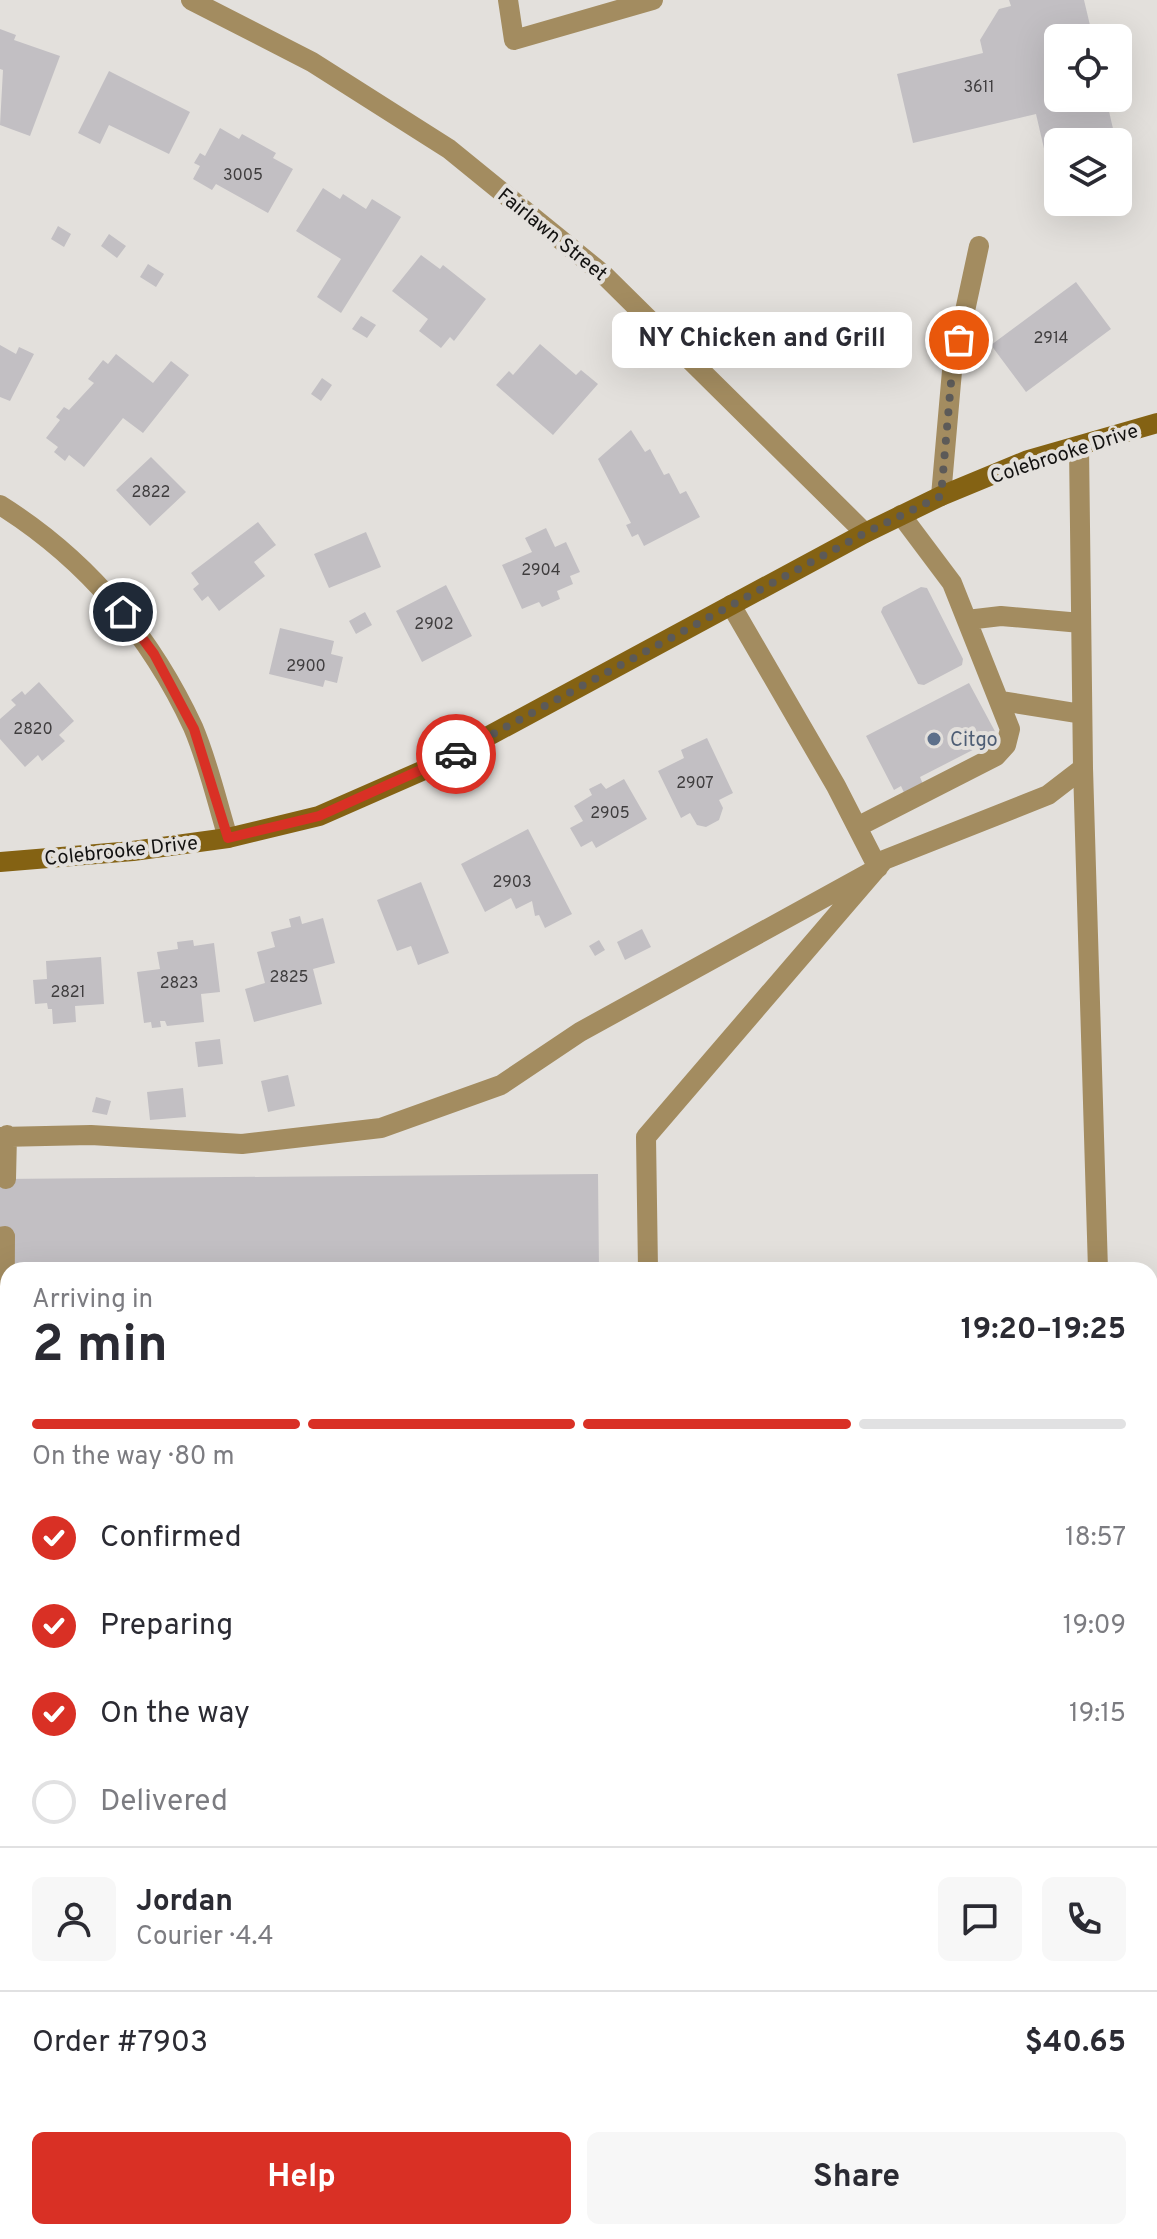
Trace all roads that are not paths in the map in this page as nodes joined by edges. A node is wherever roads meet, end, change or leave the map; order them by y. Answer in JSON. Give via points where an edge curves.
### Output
{"nodes":[{"id":1,"x":191,"y":0,"type":"edge"},
{"id":2,"x":508,"y":0,"type":"edge"},
{"id":3,"x":653,"y":0,"type":"edge"},
{"id":4,"x":979,"y":246,"type":"dead end"},
{"id":5,"x":1157,"y":423,"type":"edge"},
{"id":6,"x":1079,"y":446,"type":"junction"},
{"id":7,"x":941,"y":496,"type":"junction"},
{"id":8,"x":0,"y":505,"type":"edge"},
{"id":9,"x":901,"y":515,"type":"junction"},
{"id":10,"x":865,"y":533,"type":"junction"},
{"id":11,"x":731,"y":605,"type":"junction"},
{"id":12,"x":967,"y":620,"type":"junction"},
{"id":13,"x":1081,"y":623,"type":"junction"},
{"id":14,"x":1002,"y":701,"type":"junction"},
{"id":15,"x":1082,"y":714,"type":"junction"},
{"id":16,"x":1083,"y":768,"type":"junction"},
{"id":17,"x":857,"y":827,"type":"junction"},
{"id":18,"x":228,"y":838,"type":"junction"},
{"id":19,"x":0,"y":862,"type":"edge"},
{"id":20,"x":878,"y":868,"type":"junction"},
{"id":21,"x":4,"y":1136,"type":"edge"},
{"id":22,"x":6,"y":1179,"type":"dead end"},
{"id":23,"x":0,"y":1237,"type":"edge"},
{"id":24,"x":6,"y":1262,"type":"edge"},
{"id":25,"x":648,"y":1262,"type":"edge"},
{"id":26,"x":1098,"y":1262,"type":"edge"}],
"edges":[{"from":1,"to":10,"type":"street","name":"Fairlawn Street","via":[[312,62],[449,149],[604,275]]},
{"from":2,"to":3,"type":"street","via":[[514,40]]},
{"from":4,"to":7,"type":"street","via":[[952,371]]},
{"from":5,"to":6,"type":"street","name":"Colebrooke Drive"},
{"from":6,"to":7,"type":"street","name":"Colebrooke Drive","via":[[1028,460]]},
{"from":6,"to":13,"type":"street"},
{"from":7,"to":9,"type":"street","name":"Colebrooke Drive"},
{"from":8,"to":18,"type":"street","via":[[107,591],[154,654],[194,729]]},
{"from":9,"to":10,"type":"street","name":"Colebrooke Drive"},
{"from":9,"to":12,"type":"street","via":[[952,583]]},
{"from":10,"to":11,"type":"street","name":"Colebrooke Drive"},
{"from":11,"to":17,"type":"street"},
{"from":11,"to":18,"type":"street","name":"Colebrooke Drive","via":[[433,766],[319,816]]},
{"from":12,"to":13,"type":"street","via":[[1001,616]]},
{"from":12,"to":14,"type":"street"},
{"from":13,"to":15,"type":"street"},
{"from":14,"to":15,"type":"street"},
{"from":14,"to":17,"type":"street","via":[[1010,729],[996,756]]},
{"from":15,"to":16,"type":"street"},
{"from":16,"to":20,"type":"street","via":[[1048,795],[884,860]]},
{"from":16,"to":26,"type":"street"},
{"from":17,"to":20,"type":"street"},
{"from":18,"to":19,"type":"street","name":"Colebrooke Drive"},
{"from":20,"to":21,"type":"street","via":[[580,1032],[501,1085],[381,1128],[242,1144]]},
{"from":20,"to":25,"type":"street","via":[[646,1137]]},
{"from":21,"to":22,"type":"street"},
{"from":23,"to":24,"type":"street","via":[[5,1236]]}]}
